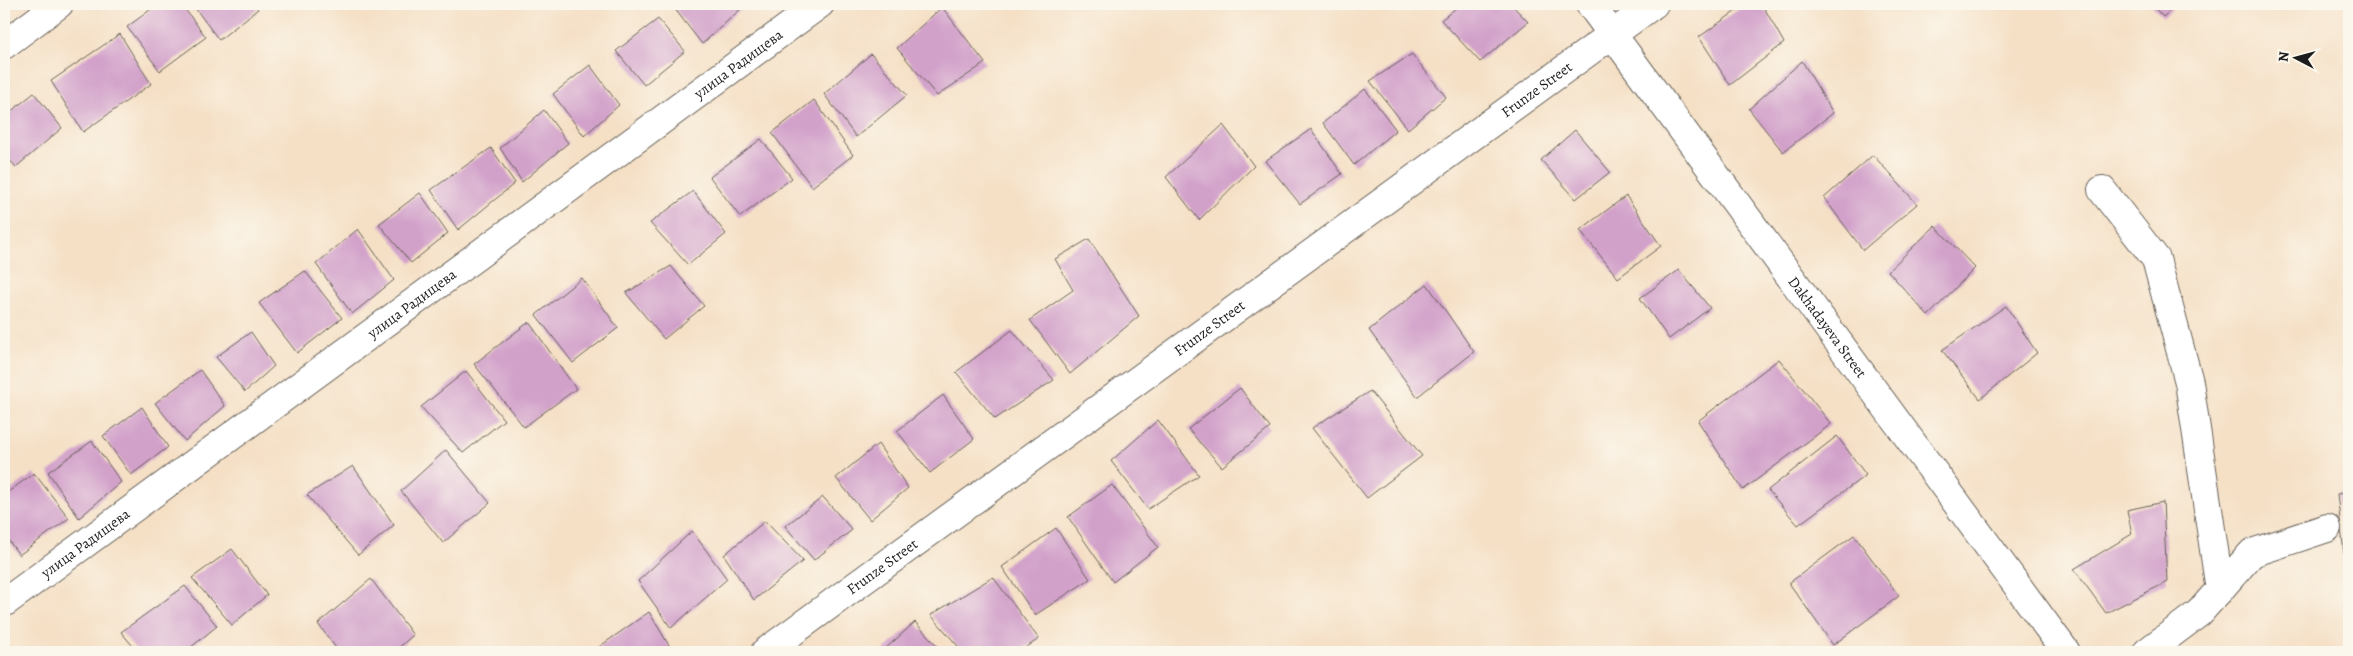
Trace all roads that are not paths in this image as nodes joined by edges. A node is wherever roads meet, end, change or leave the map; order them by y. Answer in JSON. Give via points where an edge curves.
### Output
{"nodes":[{"id":1,"x":59,"y":4,"type":"edge"},
{"id":2,"x":820,"y":4,"type":"edge"},
{"id":3,"x":1590,"y":4,"type":"edge"},
{"id":4,"x":1654,"y":4,"type":"edge"},
{"id":5,"x":1612,"y":34,"type":"junction"},
{"id":6,"x":4,"y":45,"type":"edge"},
{"id":7,"x":2102,"y":190,"type":"dead end"},
{"id":8,"x":2327,"y":528,"type":"dead end"},
{"id":9,"x":2220,"y":590,"type":"junction"},
{"id":10,"x":4,"y":603,"type":"edge"},
{"id":11,"x":764,"y":652,"type":"edge"},
{"id":12,"x":2066,"y":652,"type":"edge"},
{"id":13,"x":2147,"y":652,"type":"edge"}],
"edges":[{"from":1,"to":6,"type":"street"},
{"from":2,"to":10,"type":"street","name":"улица Радищева"},
{"from":3,"to":5,"type":"street","name":"Dakhadayeva Street"},
{"from":4,"to":5,"type":"street","name":"Frunze Street"},
{"from":5,"to":11,"type":"street","name":"Frunze Street"},
{"from":5,"to":12,"type":"street","name":"Dakhadayeva Street"},
{"from":7,"to":9,"type":"street","via":[[2156,259],[2189,382]]},
{"from":8,"to":9,"type":"street","via":[[2252,554]]},
{"from":9,"to":13,"type":"street","via":[[2199,613]]}]}
